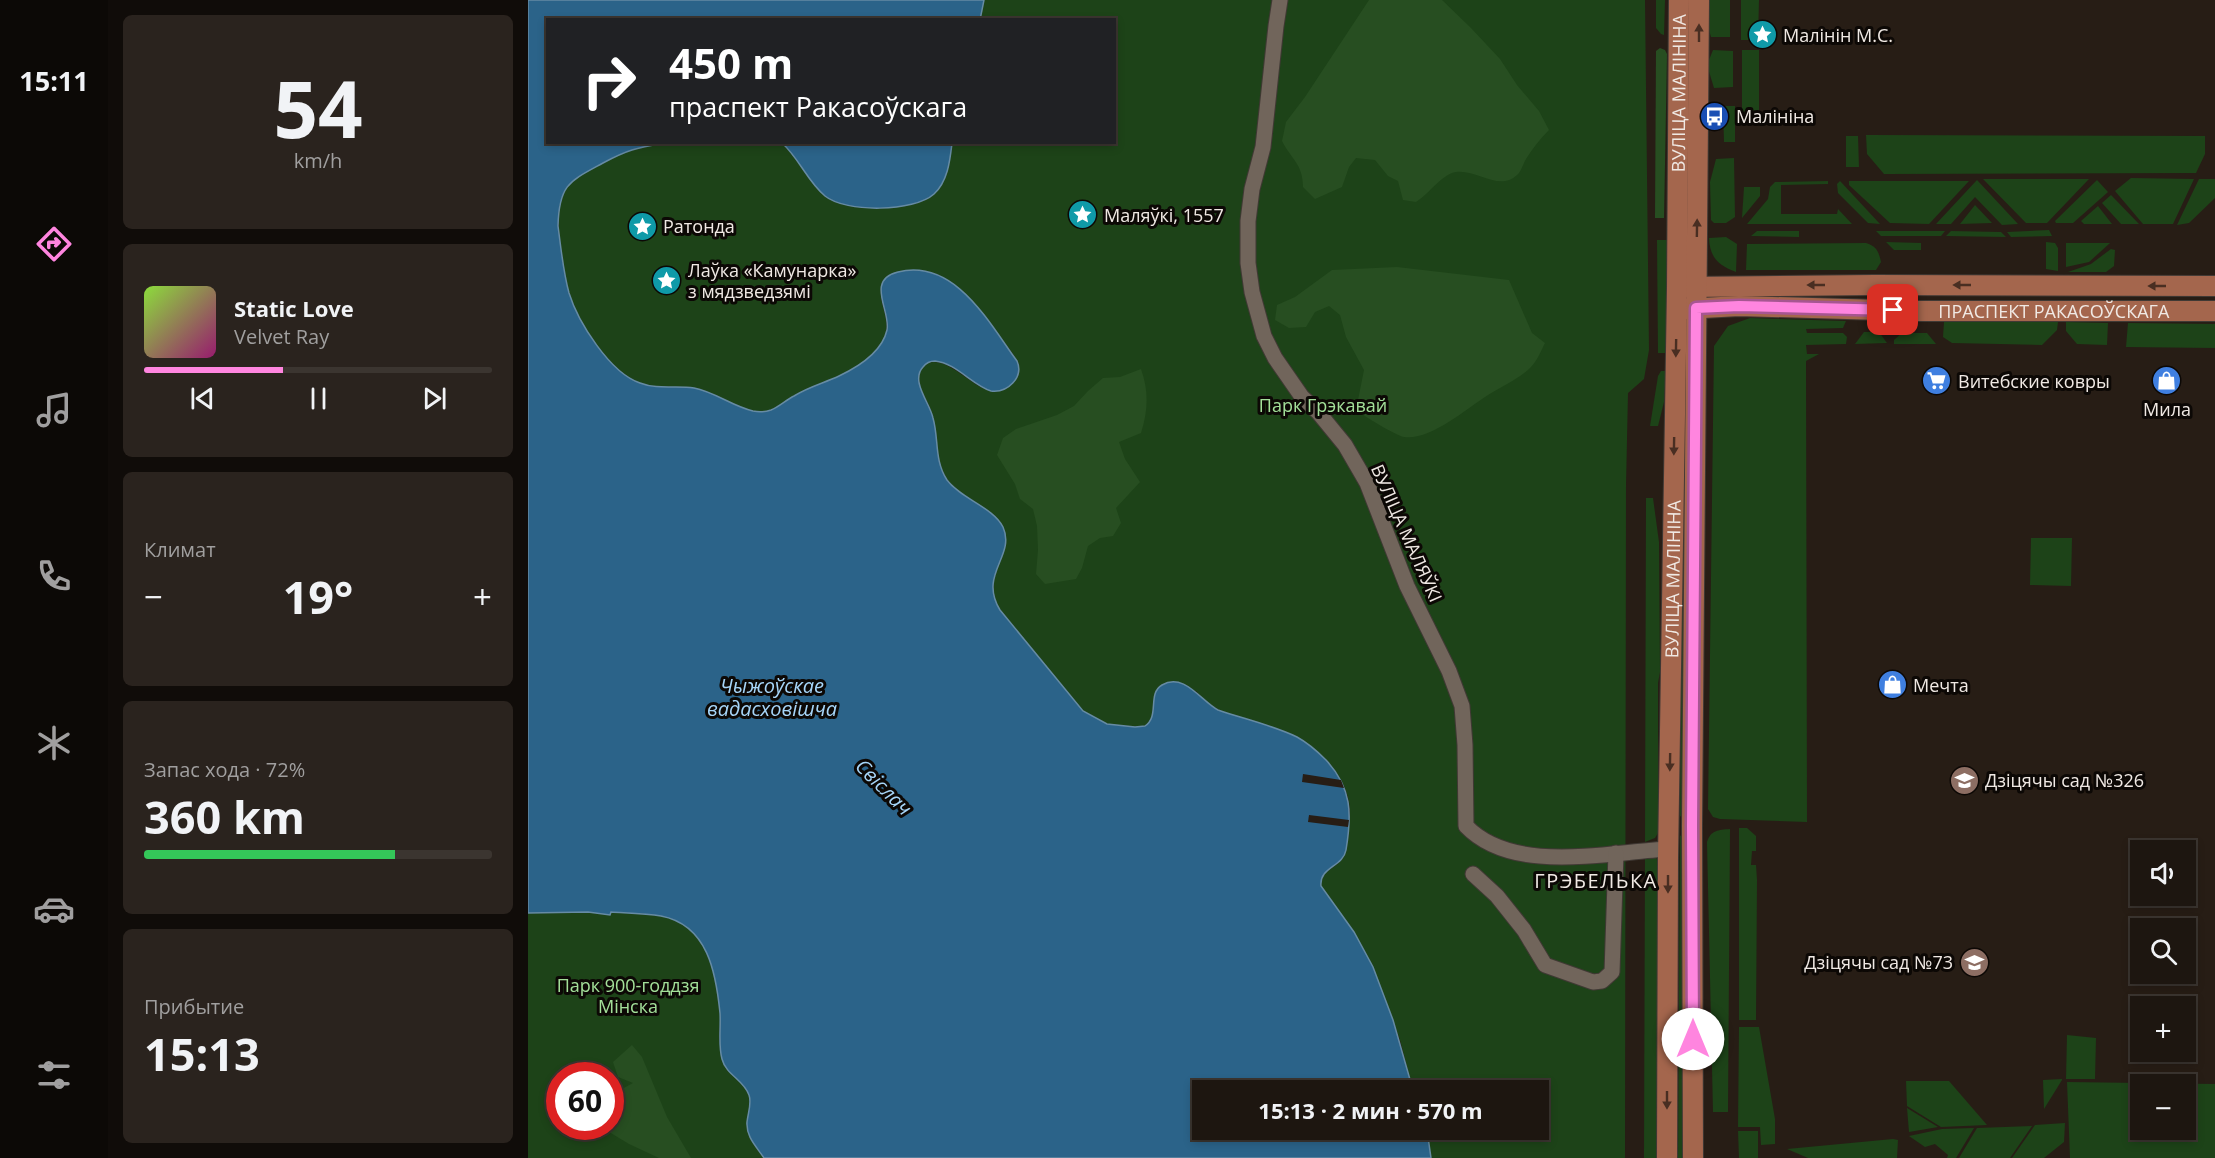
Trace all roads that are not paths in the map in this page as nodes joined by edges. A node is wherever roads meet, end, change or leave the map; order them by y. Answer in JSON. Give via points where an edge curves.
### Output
{"nodes":[{"id":1,"x":1281,"y":0,"type":"edge"},
{"id":2,"x":1679,"y":0,"type":"edge"},
{"id":3,"x":1699,"y":0,"type":"edge"},
{"id":4,"x":2215,"y":286,"type":"edge"},
{"id":5,"x":1687,"y":287,"type":"junction"},
{"id":6,"x":1687,"y":308,"type":"junction"},
{"id":7,"x":2215,"y":311,"type":"edge"},
{"id":8,"x":1669,"y":826,"type":"junction"},
{"id":9,"x":1692,"y":826,"type":"junction"},
{"id":10,"x":1668,"y":849,"type":"junction"},
{"id":11,"x":1616,"y":853,"type":"junction"},
{"id":12,"x":1473,"y":874,"type":"dead end"},
{"id":13,"x":1667,"y":1158,"type":"edge"},
{"id":14,"x":1693,"y":1158,"type":"edge"}],
"edges":[{"from":1,"to":11,"type":"street","name":"ВУЛІЦА МАЛЯЎКІ","via":[[1263,147],[1247,230],[1252,292],[1264,336],[1289,380],[1345,445],[1367,483],[1407,586],[1449,671],[1462,706],[1466,826],[1491,843],[1533,856]]},
{"from":2,"to":5,"type":"main road","name":"ВУЛІЦА МАЛІНІНА"},
{"from":5,"to":3,"type":"main road","name":"ВУЛІЦА МАЛІНІНА","one_way":true},
{"from":4,"to":5,"type":"main road","name":"ПРАСПЕКТ РАКАСОЎСКАГА","one_way":true},
{"from":5,"to":6,"type":"main road","name":"ВУЛІЦА МАЛІНІНА"},
{"from":6,"to":7,"type":"main road","name":"ПРАСПЕКТ РАКАСОЎСКАГА"},
{"from":6,"to":8,"type":"main road","name":"ВУЛІЦА МАЛІНІНА","one_way":true},
{"from":6,"to":9,"type":"main road","name":"ВУЛІЦА МАЛІНІНА"},
{"from":8,"to":9,"type":"main road"},
{"from":8,"to":10,"type":"main road","name":"ВУЛІЦА МАЛІНІНА"},
{"from":9,"to":14,"type":"main road","name":"ВУЛІЦА МАЛІНІНА"},
{"from":10,"to":11,"type":"street","name":"ВУЛІЦА МАЛЯЎКІ"},
{"from":10,"to":13,"type":"main road","name":"ВУЛІЦА МАЛІНІНА","one_way":true},
{"from":11,"to":12,"type":"street","via":[[1612,972],[1602,981],[1593,982],[1545,965],[1524,930]]}]}
